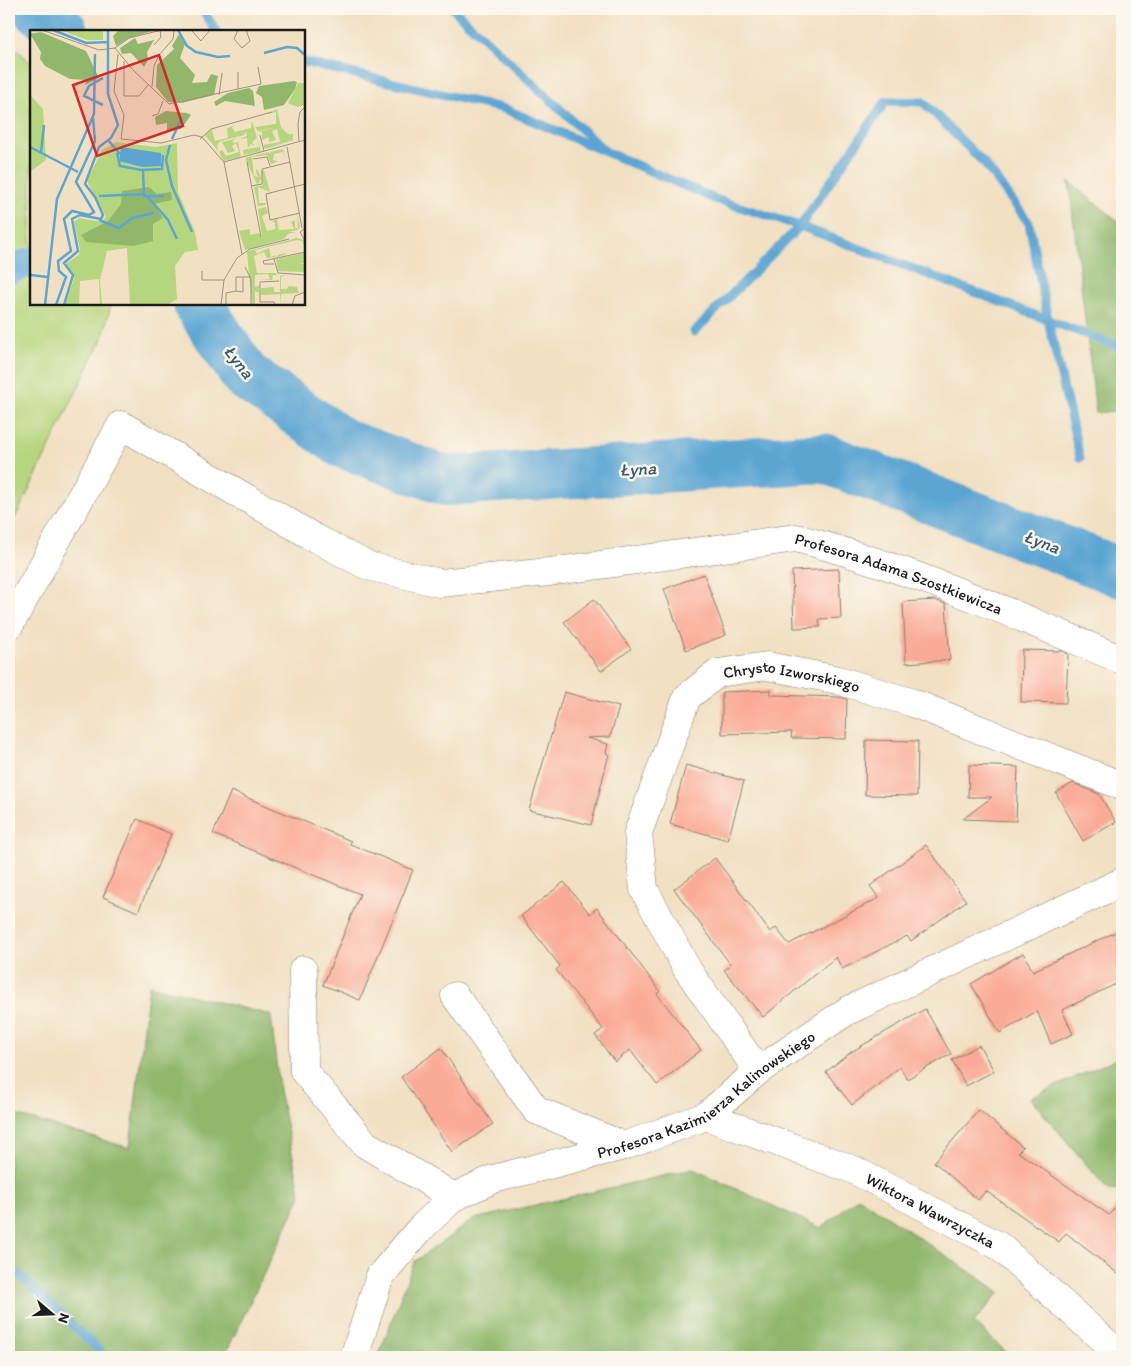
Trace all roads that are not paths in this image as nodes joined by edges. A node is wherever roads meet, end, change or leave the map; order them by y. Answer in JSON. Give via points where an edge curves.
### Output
{"nodes":[{"id":1,"x":9,"y":626,"type":"edge"},
{"id":2,"x":1122,"y":660,"type":"edge"},
{"id":3,"x":1122,"y":786,"type":"edge"},
{"id":4,"x":1122,"y":882,"type":"edge"},
{"id":5,"x":304,"y":970,"type":"dead end"},
{"id":6,"x":455,"y":996,"type":"dead end"},
{"id":7,"x":758,"y":1071,"type":"junction"},
{"id":8,"x":706,"y":1116,"type":"junction"},
{"id":9,"x":624,"y":1146,"type":"junction"},
{"id":10,"x":454,"y":1196,"type":"junction"},
{"id":11,"x":354,"y":1357,"type":"edge"},
{"id":12,"x":1122,"y":1357,"type":"edge"}],
"edges":[{"from":1,"to":2,"type":"street","name":"Profesora Adama Szostkiewicza","via":[[121,425],[368,566],[440,583],[549,572],[796,538],[835,548],[983,601]]},
{"from":3,"to":7,"type":"street","name":"Chrysto Izworskiego","via":[[913,703],[838,680],[767,666],[718,673],[702,685],[687,698],[638,833],[644,889],[688,969]]},
{"from":4,"to":7,"type":"street","name":"Profesora Kazimierza Kalinowskiego","via":[[847,1011]]},
{"from":5,"to":10,"type":"street","via":[[304,1071],[365,1144]]},
{"from":6,"to":9,"type":"street","via":[[536,1110]]},
{"from":7,"to":8,"type":"street","name":"Profesora Kazimierza Kalinowskiego"},
{"from":8,"to":9,"type":"street","name":"Profesora Kazimierza Kalinowskiego"},
{"from":8,"to":12,"type":"street","name":"Wiktora Wawrzyczka","via":[[854,1170],[999,1246]]},
{"from":9,"to":10,"type":"street","name":"Profesora Kazimierza Kalinowskiego","via":[[493,1178]]},
{"from":10,"to":11,"type":"street","name":"Profesora Kazimierza Kalinowskiego","via":[[420,1229],[380,1276]]}]}
